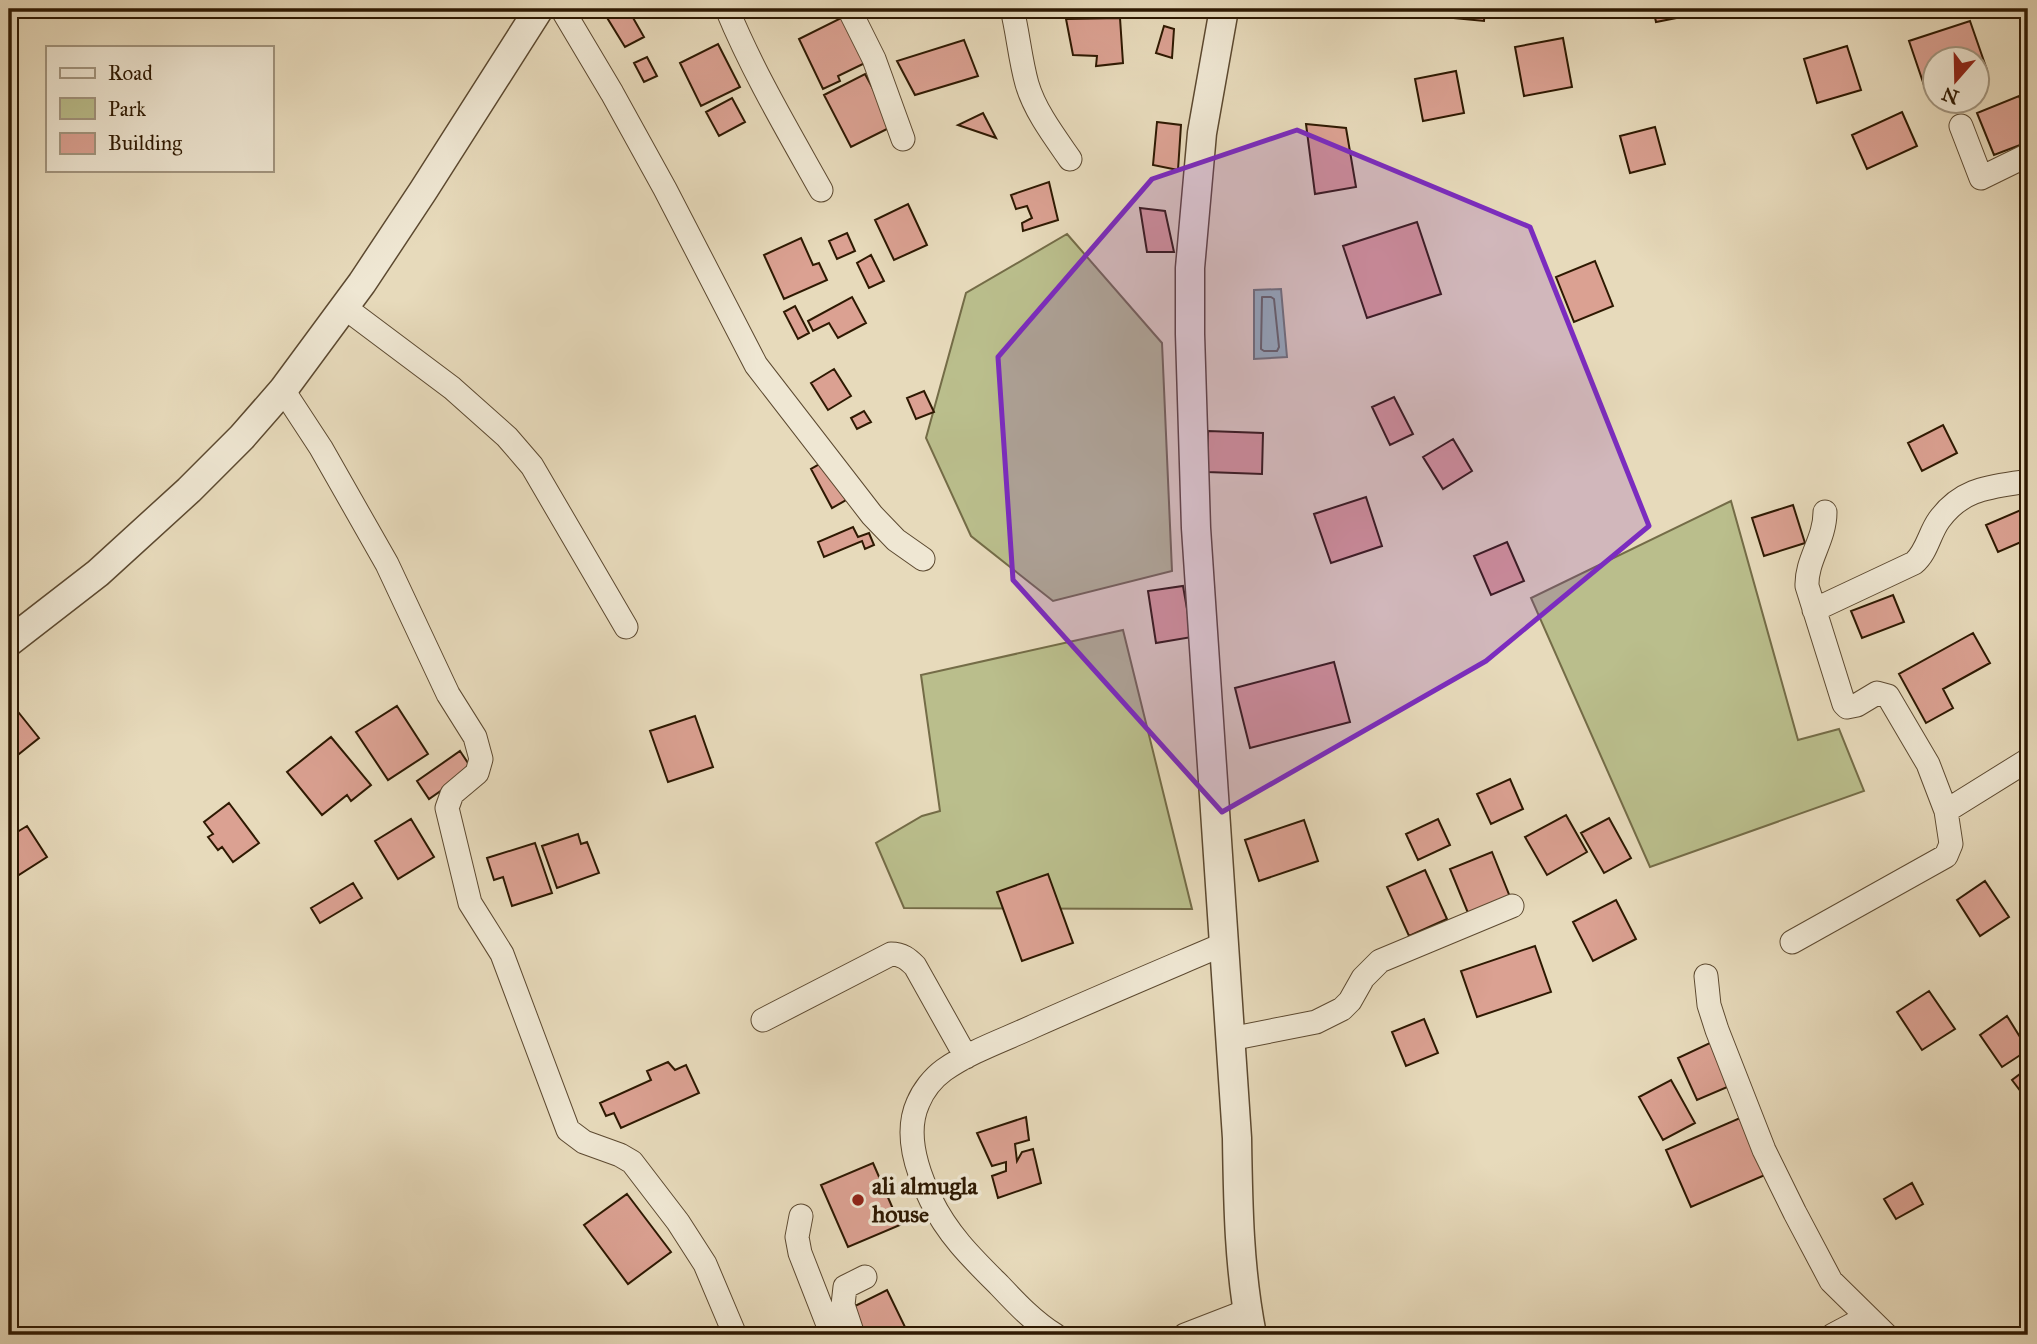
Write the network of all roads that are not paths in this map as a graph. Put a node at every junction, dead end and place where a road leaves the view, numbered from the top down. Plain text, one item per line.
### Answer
1 (539, 9) edge
2 (562, 9) edge
3 (727, 9) edge
4 (849, 9) edge
5 (1012, 9) edge
6 (1224, 9) edge
7 (1961, 125) dead end
8 (903, 139) dead end
9 (2028, 155) edge
10 (1070, 159) dead end
11 (821, 190) dead end
12 (344, 307) junction
13 (283, 390) junction
14 (2028, 481) edge
15 (1825, 512) dead end
16 (923, 559) dead end
17 (1814, 610) junction
18 (626, 627) dead end
19 (9, 642) edge
20 (2028, 760) edge
21 (1946, 811) junction
22 (1512, 906) dead end
23 (1792, 942) dead end
24 (1224, 944) junction
25 (1706, 976) dead end
26 (763, 1020) dead end
27 (1230, 1039) junction
28 (966, 1057) junction
29 (801, 1216) dead end
30 (865, 1277) dead end
31 (1867, 1317) junction
32 (1249, 1323) edge
33 (735, 1335) edge
34 (831, 1335) edge
35 (853, 1335) edge
36 (1055, 1335) edge
37 (1185, 1335) edge
38 (1833, 1335) edge
39 (1886, 1335) edge

1 - 12 street
2 - 16 street
3 - 11 street
4 - 8 street
5 - 10 street
6 - 24 street
7 - 9 street
12 - 13 street
12 - 18 street
13 - 19 street
13 - 33 street
14 - 17 street
15 - 17 street
17 - 21 street
20 - 21 street
21 - 23 street
22 - 27 street
24 - 27 street
24 - 28 street
25 - 31 street
26 - 28 street
27 - 32 street
28 - 36 street
29 - 34 street
30 - 35 street
31 - 38 street
31 - 39 street
32 - 37 street

